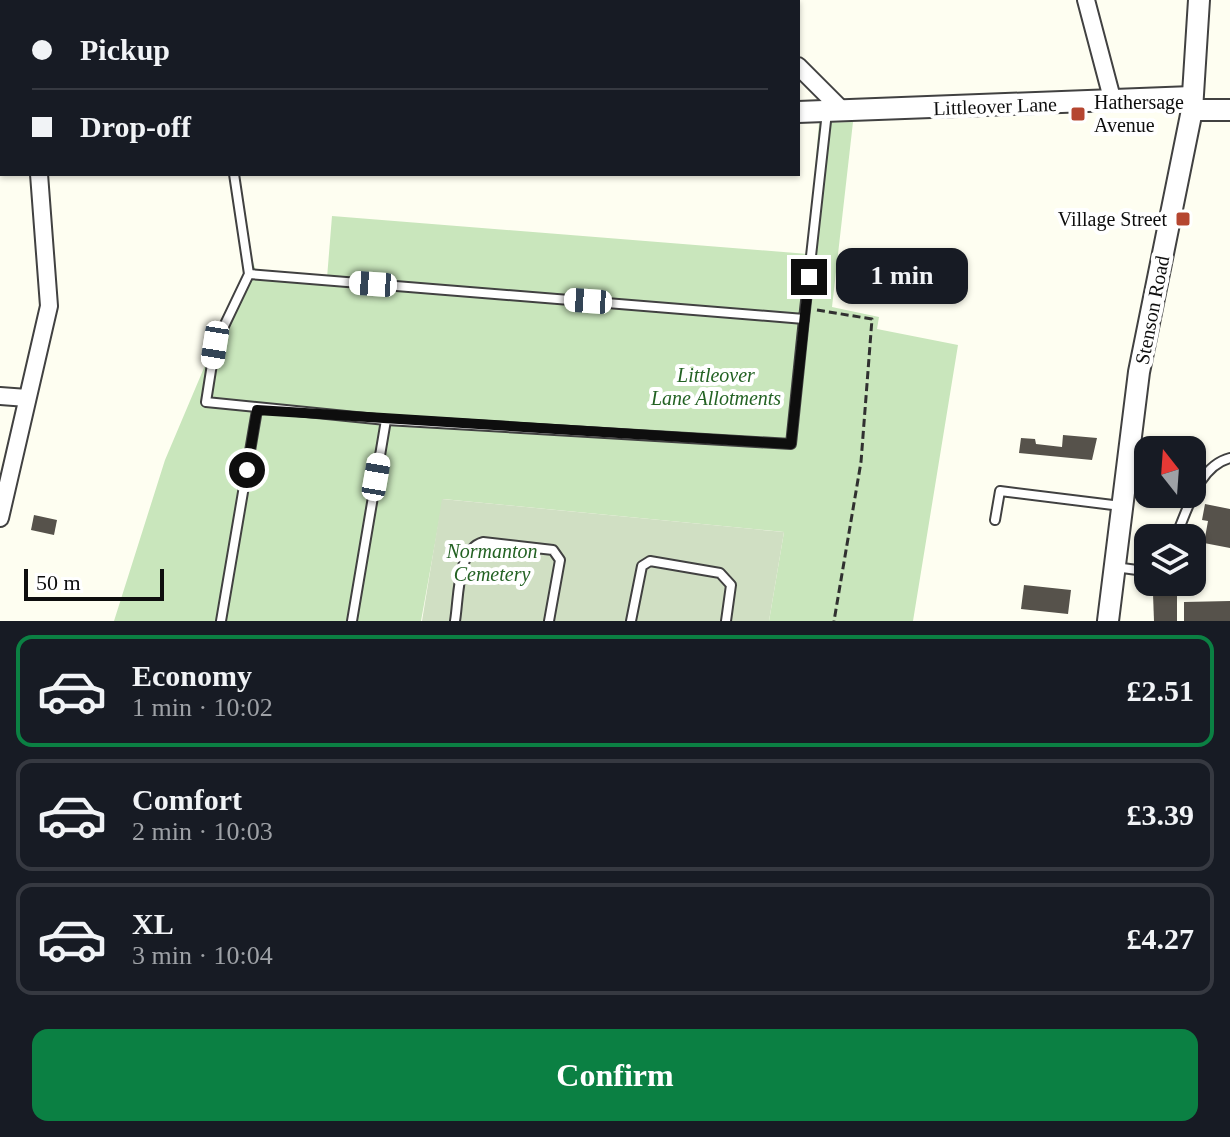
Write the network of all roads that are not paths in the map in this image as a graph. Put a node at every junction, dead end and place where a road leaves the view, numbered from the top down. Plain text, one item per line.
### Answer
1 (1086, 0) edge
2 (1199, 0) edge
3 (800, 68) edge
4 (1113, 102) junction
5 (1192, 104) junction
6 (1230, 110) edge
7 (835, 111) junction
8 (800, 112) edge
9 (39, 176) edge
10 (234, 176) edge
11 (249, 274) junction
12 (804, 319) junction
13 (0, 396) edge
14 (27, 398) junction
15 (257, 410) junction
16 (386, 420) junction
17 (1230, 458) edge
18 (1122, 506) junction
19 (0, 518) edge
20 (995, 520) dead end
21 (1181, 524) edge
22 (1114, 567) junction
23 (1134, 570) edge
24 (221, 621) edge
25 (352, 621) edge
26 (455, 621) edge
27 (549, 621) edge
28 (631, 621) edge
29 (726, 621) edge
30 (1108, 621) edge

1 - 4 street
2 - 5 street, Stenson Road
3 - 7 street
4 - 5 street, Littleover Lane
4 - 7 street, Littleover Lane
5 - 6 street
5 - 18 street, Stenson Road
7 - 8 street, Littleover Lane
7 - 12 lane
9 - 14 street
10 - 11 lane
11 - 12 lane
11 - 15 lane
12 - 16 lane
13 - 14 street
14 - 19 street
15 - 16 lane
15 - 24 lane
16 - 25 lane
17 - 21 lane
18 - 20 lane
18 - 22 street, Stenson Road
22 - 23 lane
22 - 30 street, Stenson Road
26 - 27 lane
28 - 29 lane

